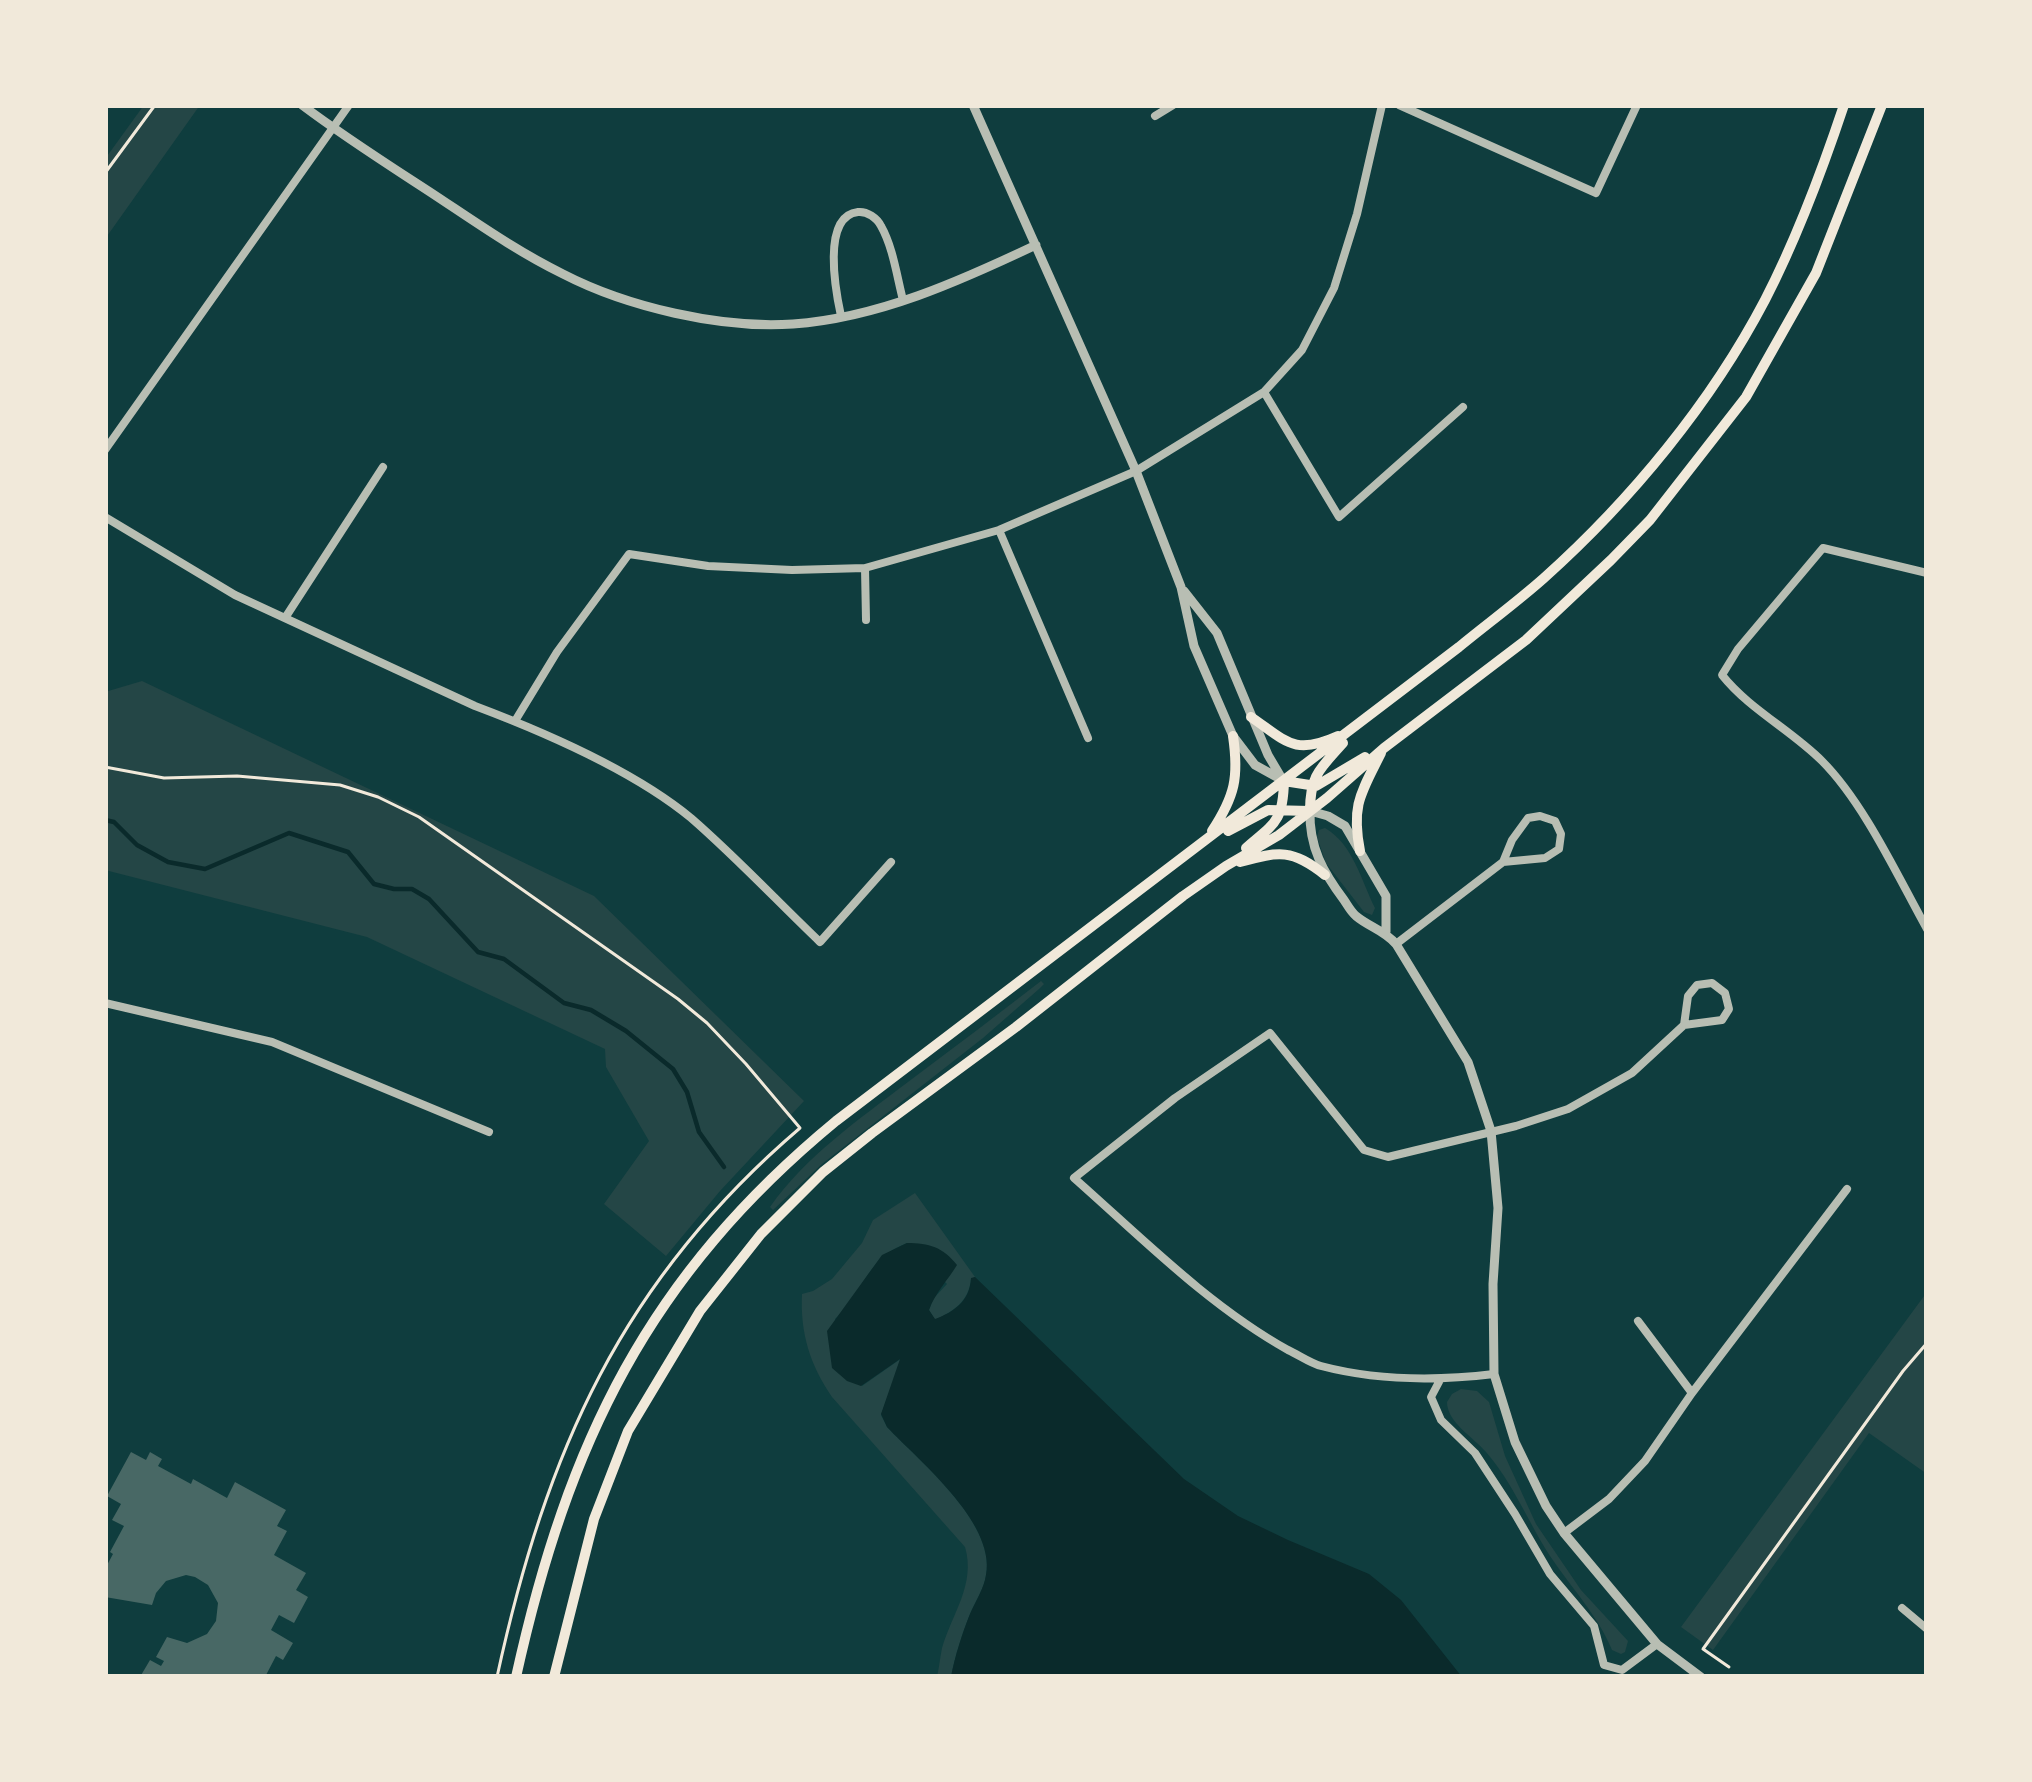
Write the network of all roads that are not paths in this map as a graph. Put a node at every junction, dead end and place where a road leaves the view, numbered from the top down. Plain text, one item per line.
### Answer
1 (302, 105) edge
2 (349, 105) edge
3 (974, 105) edge
4 (1173, 105) edge
5 (1382, 105) edge
6 (1399, 105) edge
7 (1637, 105) edge
8 (1844, 105) edge
9 (1882, 105) edge
10 (1155, 116) dead end
11 (333, 128) junction
12 (1036, 245) junction
13 (903, 300) junction
14 (841, 316) junction
15 (1264, 392) junction
16 (1462, 407) dead end
17 (105, 449) edge
18 (383, 466) dead end
19 (1136, 471) junction
20 (105, 517) edge
21 (999, 530) junction
22 (865, 568) junction
23 (1927, 572) edge
24 (1181, 587) junction
25 (285, 618) junction
26 (866, 620) dead end
27 (1251, 717) junction
28 (515, 721) junction
29 (1357, 727) junction
30 (1233, 736) junction
31 (1088, 738) dead end
32 (1384, 748) junction
33 (1284, 781) junction
34 (1310, 787) junction
35 (1282, 809) junction
36 (1310, 811) junction
37 (1204, 844) junction
38 (1360, 851) junction
39 (891, 862) dead end
40 (1503, 862) junction
41 (1226, 866) junction
42 (1325, 875) junction
43 (1927, 929) edge
44 (1386, 932) junction
45 (1396, 944) junction
46 (105, 1003) edge
47 (1684, 1025) junction
48 (1491, 1131) junction
49 (489, 1132) dead end
50 (1847, 1189) dead end
51 (1637, 1321) dead end
52 (1494, 1374) junction
53 (1440, 1381) junction
54 (1691, 1393) junction
55 (1564, 1533) junction
56 (1902, 1608) dead end
57 (1927, 1629) edge
58 (1657, 1644) junction
59 (516, 1677) edge
60 (554, 1677) edge
61 (1701, 1677) edge

1 - 11 street
2 - 11 street
3 - 12 street
4 - 10 street
5 - 15 street
6 - 7 street
8 - 29 main road
9 - 32 main road
11 - 14 street
11 - 17 street
12 - 13 street
12 - 19 street
13 - 14 street
13 - 14 street
15 - 16 street
15 - 19 street
18 - 25 street
19 - 21 street
19 - 24 street
20 - 25 street
21 - 22 street
21 - 31 street
22 - 26 street
22 - 28 street
23 - 43 street
24 - 27 street
24 - 30 street
25 - 28 street
27 - 29 main road
27 - 33 street
28 - 39 street
29 - 33 main road
29 - 34 main road
30 - 33 street
30 - 37 main road
32 - 34 main road
32 - 36 main road
32 - 38 main road
33 - 34 main road
33 - 35 main road
33 - 37 main road
34 - 36 main road
35 - 36 main road
35 - 37 main road
35 - 41 main road
36 - 38 street
36 - 41 main road
36 - 42 street
37 - 59 main road
38 - 44 street
40 - 40 street
40 - 45 street
41 - 42 main road
41 - 60 main road
42 - 44 street
44 - 45 street
45 - 48 street
46 - 49 street
47 - 47 street
47 - 48 street
48 - 52 street
48 - 53 street
50 - 54 street
51 - 54 street
52 - 53 street
52 - 55 street
53 - 58 street
54 - 55 street
55 - 58 street
56 - 57 street
58 - 61 street

